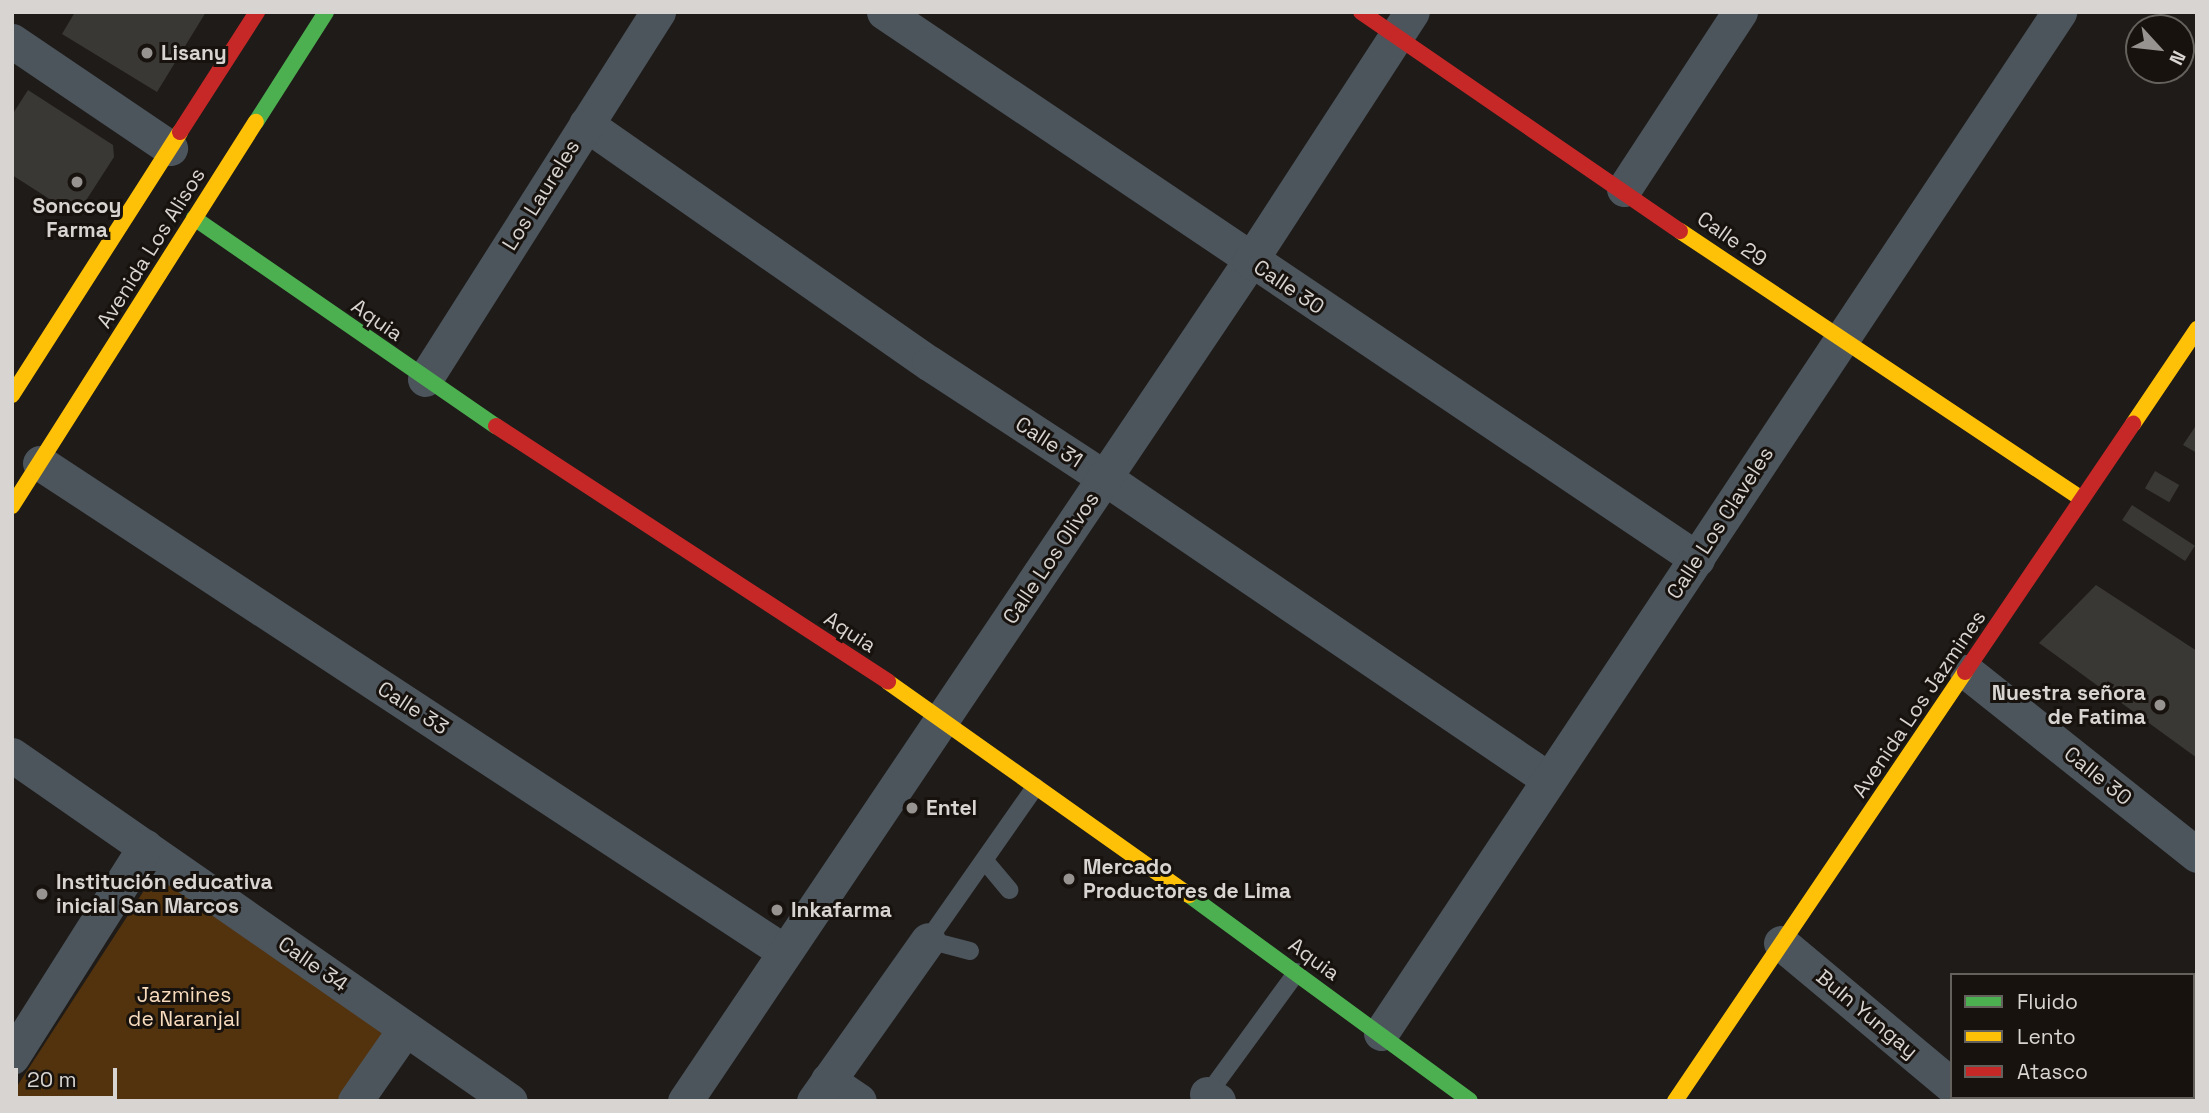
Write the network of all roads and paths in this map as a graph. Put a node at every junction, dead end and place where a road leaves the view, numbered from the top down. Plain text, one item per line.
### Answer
1 (257, 12) edge
2 (326, 12) edge
3 (658, 12) edge
4 (884, 12) edge
5 (1361, 12) edge
6 (1740, 12) edge
7 (2059, 12) edge
8 (1404, 24) edge
9 (12, 41) edge
10 (586, 124) junction
11 (170, 148) junction
12 (1624, 189) junction
13 (194, 218) junction
14 (1250, 261) junction
15 (2197, 329) edge
16 (1840, 340) junction
17 (425, 379) junction
18 (14, 389) edge
19 (40, 463) junction
20 (1105, 478) junction
21 (2081, 498) junction
22 (12, 506) edge
23 (1697, 559) junction
24 (1967, 671) junction
25 (943, 718) junction
26 (12, 755) edge
27 (1548, 779) junction
28 (1035, 787) junction
29 (145, 847) junction
30 (2197, 855) edge
31 (985, 862) junction
32 (1009, 890) dead end
33 (928, 940) junction
34 (1782, 943) junction
35 (970, 951) dead end
36 (785, 952) junction
37 (1297, 972) junction
38 (405, 1029) junction
39 (1381, 1033) junction
40 (12, 1056) edge
41 (1950, 1084) edge
42 (821, 1091) edge
43 (1209, 1098) edge
44 (355, 1101) edge
45 (510, 1101) edge
46 (685, 1101) edge
47 (859, 1101) edge
48 (1470, 1101) edge
49 (1675, 1101) edge

1 - 11 street, Avenida Los Alisos
2 - 13 street, Avenida Los Alisos
3 - 10 street, Los Laureles
4 - 14 street, Calle 30
5 - 8 street, Calle 29
6 - 12 street
7 - 16 street, Calle Los Claveles
8 - 12 street, Calle 29
8 - 14 street, Calle Los Olivos
9 - 11 street
10 - 17 street, Los Laureles
10 - 20 street, Calle 31
11 - 18 street, Avenida Los Alisos
12 - 16 street, Calle 29
13 - 17 street, Aquia
13 - 19 street, Avenida Los Alisos
14 - 20 street, Calle Los Olivos
14 - 23 street, Calle 30
15 - 21 street, Avenida Los Jazmines
16 - 21 street, Calle 29
16 - 23 street, Calle Los Claveles
17 - 25 street, Aquia
19 - 22 street, Avenida Los Alisos
19 - 36 street, Calle 33
20 - 25 street, Calle Los Olivos
20 - 27 street, Calle 31
21 - 24 street, Avenida Los Jazmines
23 - 27 street, Calle Los Claveles
24 - 30 street, Calle 30
24 - 34 street, Avenida Los Jazmines
25 - 28 street, Aquia
25 - 36 street, Calle Los Olivos
26 - 29 street, Calle 34
27 - 39 street, Calle Los Claveles
28 - 31 lane
28 - 37 street, Aquia
29 - 38 street, Calle 34
29 - 40 street
31 - 32 lane
31 - 33 lane
33 - 35 lane
33 - 42 street
34 - 41 street, Buln Yungay
34 - 49 street, Avenida Los Jazmines
36 - 46 street, Calle Los Olivos
37 - 39 street, Aquia
37 - 43 lane
38 - 44 street
38 - 45 street, Calle 34
39 - 48 street, Aquia
42 - 47 street

